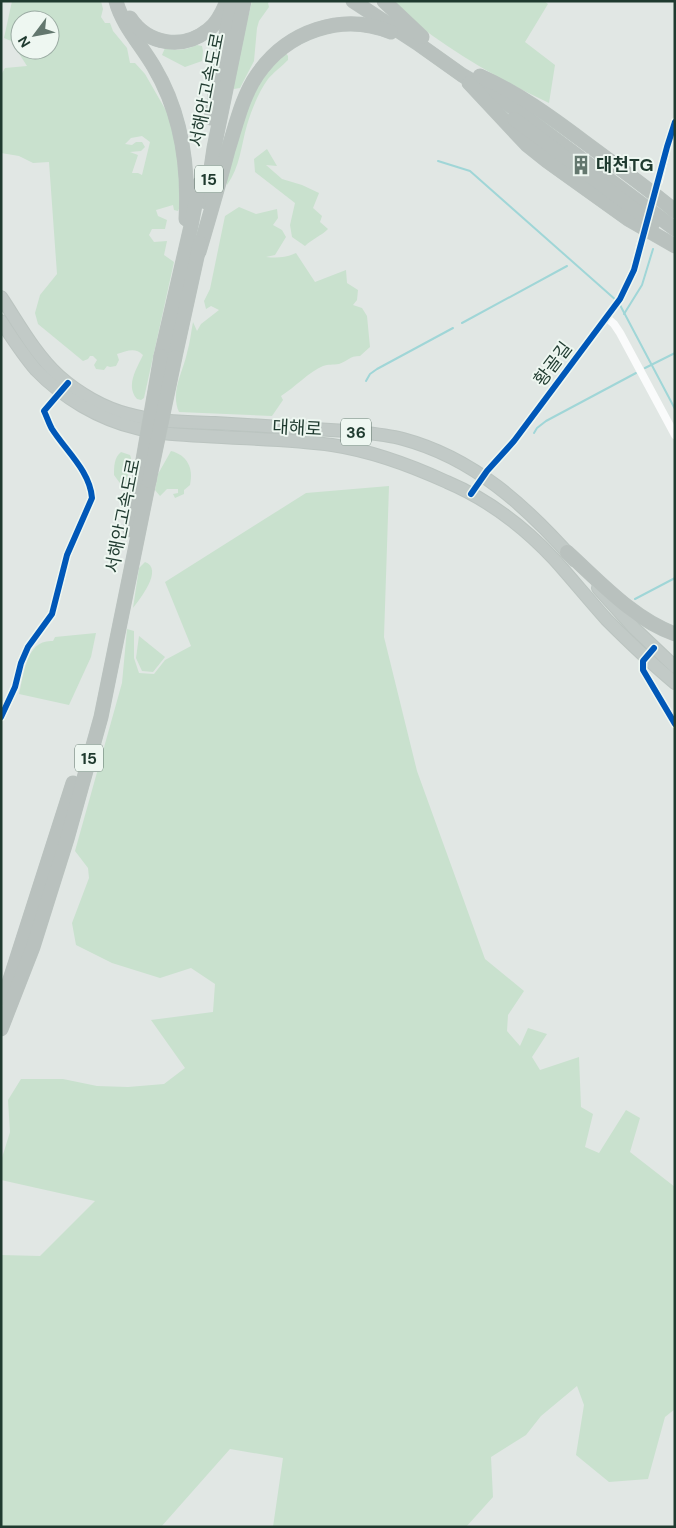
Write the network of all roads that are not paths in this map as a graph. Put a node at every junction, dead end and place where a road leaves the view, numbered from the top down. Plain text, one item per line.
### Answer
1 (116, 1) edge
2 (123, 1) edge
3 (227, 1) edge
4 (232, 1) edge
5 (244, 1) edge
6 (354, 1) edge
7 (366, 1) edge
8 (384, 1) edge
9 (420, 40) junction
10 (462, 75) junction
11 (477, 75) junction
12 (675, 122) edge
13 (658, 181) dead end
14 (675, 211) edge
15 (675, 220) edge
16 (675, 229) edge
17 (675, 239) edge
18 (641, 242) dead end
19 (675, 246) edge
20 (185, 251) junction
21 (199, 252) junction
22 (1, 296) edge
23 (606, 317) junction
24 (1, 321) edge
25 (168, 356) junction
26 (64, 387) junction
27 (675, 435) edge
28 (448, 456) junction
29 (430, 475) junction
30 (484, 476) junction
31 (145, 479) junction
32 (471, 494) junction
33 (521, 505) junction
34 (512, 522) junction
35 (567, 552) junction
36 (675, 634) edge
37 (649, 653) junction
38 (675, 667) edge
39 (675, 683) edge
40 (1, 717) edge
41 (675, 724) edge
42 (1, 1006) edge
43 (1, 1029) edge

1 - 20 highway
2 - 3 highway
4 - 20 highway, 서해안고속도로 / 15
5 - 21 highway, 서해안고속도로 / 15
6 - 9 highway
7 - 9 highway
8 - 9 highway
9 - 10 highway
9 - 11 highway
9 - 21 highway
10 - 16 highway
10 - 17 highway
10 - 19 highway
11 - 14 highway
11 - 15 highway
12 - 13 street
18 - 23 street, 황골길
20 - 25 highway, 서해안고속도로 / 15
21 - 25 highway, 서해안고속도로 / 15
22 - 26 highway, 대해로 / 36
23 - 27 street
23 - 30 street, 황골길
24 - 26 highway, 대해로 / 36
25 - 31 highway, 서해안고속도로 / 15, bridge
26 - 28 highway, 대해로 / 36
26 - 29 highway, 대해로 / 36
26 - 40 street
28 - 29 highway
28 - 30 highway, 대해로 / 36
29 - 32 highway, 대해로 / 36
30 - 32 street, 황골길
30 - 33 highway, 대해로 / 36
31 - 42 highway, 서해안고속도로 / 15
31 - 43 highway, 서해안고속도로 / 15
32 - 34 highway, 대해로 / 36
33 - 34 highway
33 - 35 highway, 대해로 / 36
34 - 37 highway, 대해로 / 36
35 - 36 highway
35 - 37 highway, 대해로 / 36
37 - 38 highway, 대해로 / 36
37 - 39 highway, 대해로 / 36
37 - 41 street

